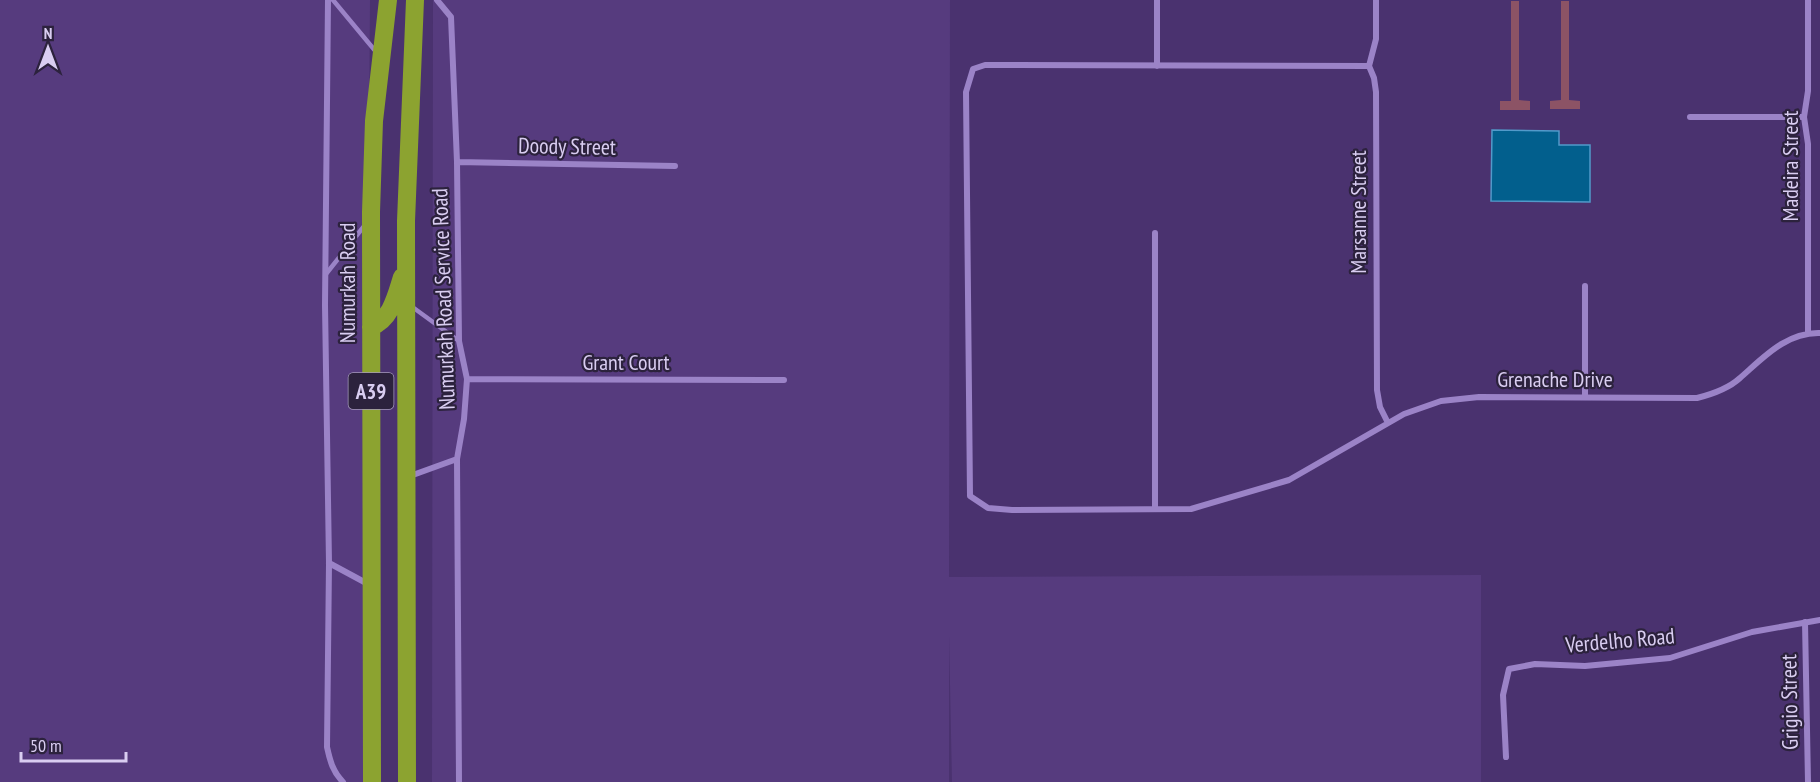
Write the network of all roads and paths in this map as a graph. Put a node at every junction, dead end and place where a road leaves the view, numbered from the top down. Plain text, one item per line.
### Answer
1 (330, 0) edge
2 (388, 0) edge
3 (415, 0) edge
4 (437, 0) edge
5 (1157, 0) edge
6 (1376, 0) edge
7 (1808, 0) edge
8 (381, 57) junction
9 (1157, 66) junction
10 (1369, 66) junction
11 (1690, 117) dead end
12 (1804, 117) junction
13 (457, 162) junction
14 (675, 166) dead end
15 (371, 212) junction
16 (1155, 233) dead end
17 (406, 261) junction
18 (326, 274) junction
19 (1585, 285) dead end
20 (406, 303) junction
21 (371, 327) junction
22 (1808, 333) junction
23 (1820, 333) edge
24 (459, 341) junction
25 (467, 379) junction
26 (784, 380) dead end
27 (1585, 397) junction
28 (1388, 423) junction
29 (457, 459) junction
30 (407, 477) junction
31 (1155, 509) junction
32 (329, 563) junction
33 (371, 585) junction
34 (1820, 620) edge
35 (1805, 622) junction
36 (1506, 757) dead end
37 (407, 759) junction
38 (343, 782) edge
39 (372, 782) edge
40 (393, 782) edge
41 (407, 782) edge
42 (459, 782) edge
43 (1808, 782) edge

1 - 8 lane
1 - 18 street
2 - 8 highway, Numurkah Road / A39
3 - 17 highway, A39
4 - 13 street, Numurkah Road Service Road
5 - 9 street
6 - 10 street, Marsanne Street
7 - 12 street, Madeira Street
8 - 15 highway, Numurkah Road / A39
9 - 10 street
9 - 31 street, Grenache Drive
10 - 28 street, Marsanne Street
11 - 12 street
12 - 22 street, Madeira Street
13 - 14 street, Doody Street
13 - 24 street, Numurkah Road Service Road
15 - 18 lane
15 - 21 highway, Numurkah Road / A39
16 - 31 street
17 - 20 highway, A39
17 - 21 highway
18 - 32 street
19 - 27 street
20 - 24 lane
20 - 30 highway, A39
21 - 33 highway, Numurkah Road / A39
22 - 23 street, Grenache Drive
22 - 27 street, Grenache Drive
24 - 25 street, Numurkah Road Service Road
25 - 26 street, Grant Court
25 - 29 street, Numurkah Road Service Road
27 - 28 street, Grenache Drive
28 - 31 street, Grenache Drive
29 - 30 street
29 - 42 street, Numurkah Road Service Road
30 - 37 highway, A39
32 - 33 street
32 - 38 street
33 - 39 highway, Numurkah Road / A39
34 - 35 street, Verdelho Road
35 - 36 street, Verdelho Road
35 - 43 street, Grigio Street
37 - 40 highway
37 - 41 highway, A39

